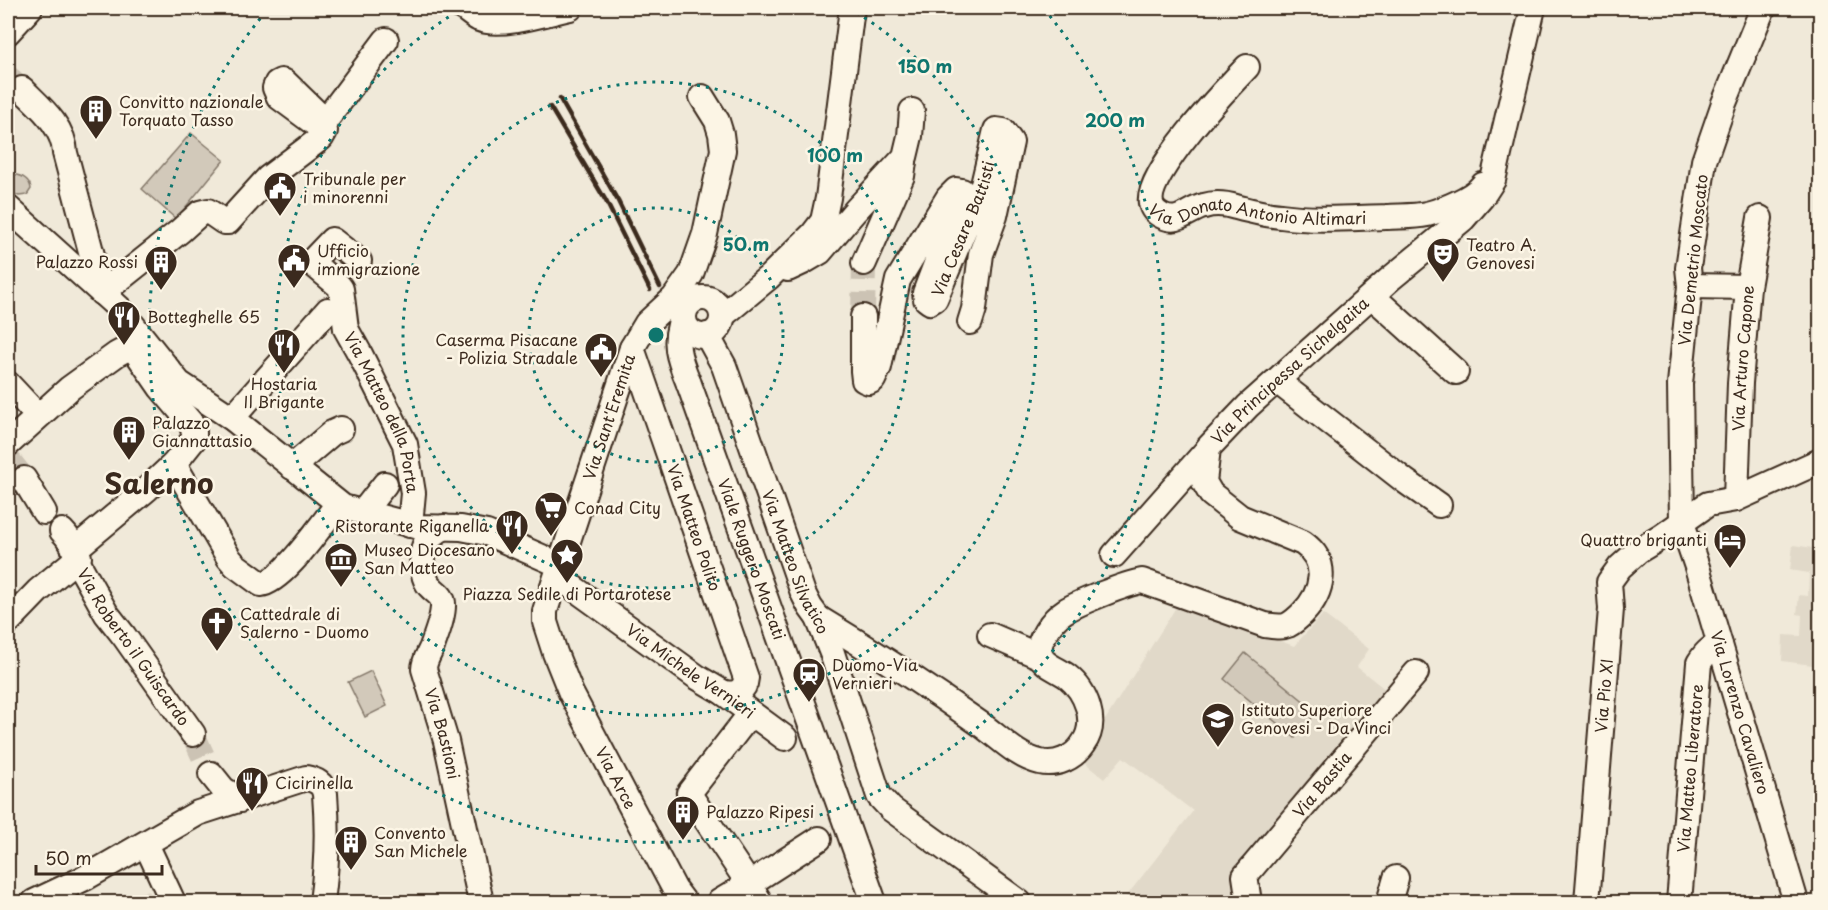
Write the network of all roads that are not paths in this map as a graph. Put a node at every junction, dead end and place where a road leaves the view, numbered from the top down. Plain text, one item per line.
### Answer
1 (30, 8) edge
2 (570, 8) edge
3 (852, 8) edge
4 (1533, 8) edge
5 (1763, 8) edge
6 (475, 12) edge
7 (8, 32) edge
8 (386, 40) dead end
9 (1247, 67) dead end
10 (22, 89) tunnel mouth
11 (702, 97) dead end
12 (912, 111) dead end
13 (905, 157) junction
14 (1493, 180) junction
15 (8, 208) edge
16 (1760, 218) dead end
17 (359, 261) dead end
18 (864, 263) tunnel mouth
19 (769, 277) junction
20 (1690, 286) junction
21 (1748, 286) junction
22 (102, 293) junction
23 (1371, 297) junction
24 (680, 304) junction
25 (335, 305) junction
26 (863, 317) tunnel mouth
27 (718, 319) junction
28 (970, 322) dead end
29 (632, 348) junction
30 (1456, 372) dead end
31 (1277, 381) junction
32 (163, 382) junction
33 (8, 384) edge
34 (689, 384) junction
35 (38, 416) junction
36 (232, 418) junction
37 (340, 429) dead end
38 (8, 444) edge
39 (1208, 448) junction
40 (1821, 461) edge
41 (174, 464) junction
42 (292, 466) junction
43 (24, 479) tunnel mouth
44 (385, 484) dead end
45 (1736, 499) junction
46 (1439, 505) dead end
47 (349, 508) junction
48 (44, 512) dead end
49 (1682, 523) junction
50 (418, 533) junction
51 (72, 549) junction
52 (1114, 555) dead end
53 (561, 563) junction
54 (423, 572) joint
55 (818, 618) junction
56 (8, 622) edge
57 (990, 635) dead end
58 (861, 644) junction
59 (1720, 645) junction
60 (1041, 657) junction
61 (836, 666) junction
62 (1416, 673) dead end
63 (724, 693) junction
64 (751, 713) junction
65 (193, 734) tunnel mouth
66 (785, 738) dead end
67 (211, 774) tunnel mouth
68 (240, 800) junction
69 (819, 839) dead end
70 (146, 844) junction
71 (1396, 878) dead end
72 (755, 893) edge
73 (34, 903) edge
74 (173, 903) edge
75 (322, 903) edge
76 (481, 903) edge
77 (684, 903) edge
78 (719, 903) edge
79 (874, 903) edge
80 (1019, 903) edge
81 (1249, 903) edge
82 (1389, 903) edge
83 (1587, 903) edge
84 (1679, 903) edge
85 (1796, 903) edge

1 - 7 street
2 - 6 street
3 - 19 street
4 - 14 street, Via Principessa Sichelgaita
5 - 20 street, Via Demetrio Moscato
8 - 22 street
9 - 14 street, Via Donato Antonio Altimari
10 - 22 street
11 - 24 street, Via Sant'Eremita
12 - 13 street
13 - 18 street
13 - 19 street
14 - 23 street, Via Principessa Sichelgaita
15 - 22 street
16 - 21 street, Via Arturo Capone
17 - 25 street
19 - 27 street
20 - 21 street
20 - 49 street, Via Demetrio Moscato
21 - 45 street, Via Arturo Capone
22 - 32 street
23 - 30 street
23 - 31 street, Via Principessa Sichelgaita
24 - 27 street
24 - 27 street
24 - 29 street, Via Sant'Eremita
24 - 34 street, Viale Ruggero Moscati
25 - 36 street
25 - 50 street, Via Matteo della Porta
26 - 28 street, Via Cesare Battisti
27 - 34 street
27 - 55 street, Via Matteo Silvatico
29 - 53 street, Via Sant'Eremita
29 - 63 street, Via Matteo Polito
31 - 39 street, Via Principessa Sichelgaita
31 - 46 street
32 - 35 street
32 - 36 street
32 - 41 street
33 - 35 street
34 - 79 street, Viale Ruggero Moscati, bridge
35 - 38 street
36 - 42 street
37 - 42 street
39 - 52 street
39 - 60 street, Via Principessa Sichelgaita
40 - 45 street, Via Pio XI
41 - 47 street
41 - 51 street
42 - 47 street
43 - 48 street
44 - 47 street
45 - 49 street, Via Pio XI
47 - 50 street
49 - 59 street, Via Lorenzo Cavaliero
49 - 83 street, Via Pio XI
50 - 53 street
50 - 54 street, Via Matteo della Porta
51 - 56 street
51 - 65 street, Via Roberto il Guiscardo
53 - 63 street, Via Michele Vernieri
53 - 77 street, Via Arce
54 - 76 street, Via Bastioni
55 - 58 street
55 - 61 street, Via Matteo Silvatico
57 - 60 street
58 - 60 street
58 - 61 street
59 - 84 street, Via Matteo Liberatore
59 - 85 street, Via Lorenzo Cavaliero
61 - 80 street, Via Matteo Silvatico
62 - 81 street, Via Bastia
63 - 64 street, Via Michele Vernieri
64 - 66 street, Via Michele Vernieri
64 - 72 street
67 - 68 street
68 - 70 street
68 - 75 street
69 - 72 street
70 - 73 street
70 - 74 street
71 - 82 street
72 - 78 street

